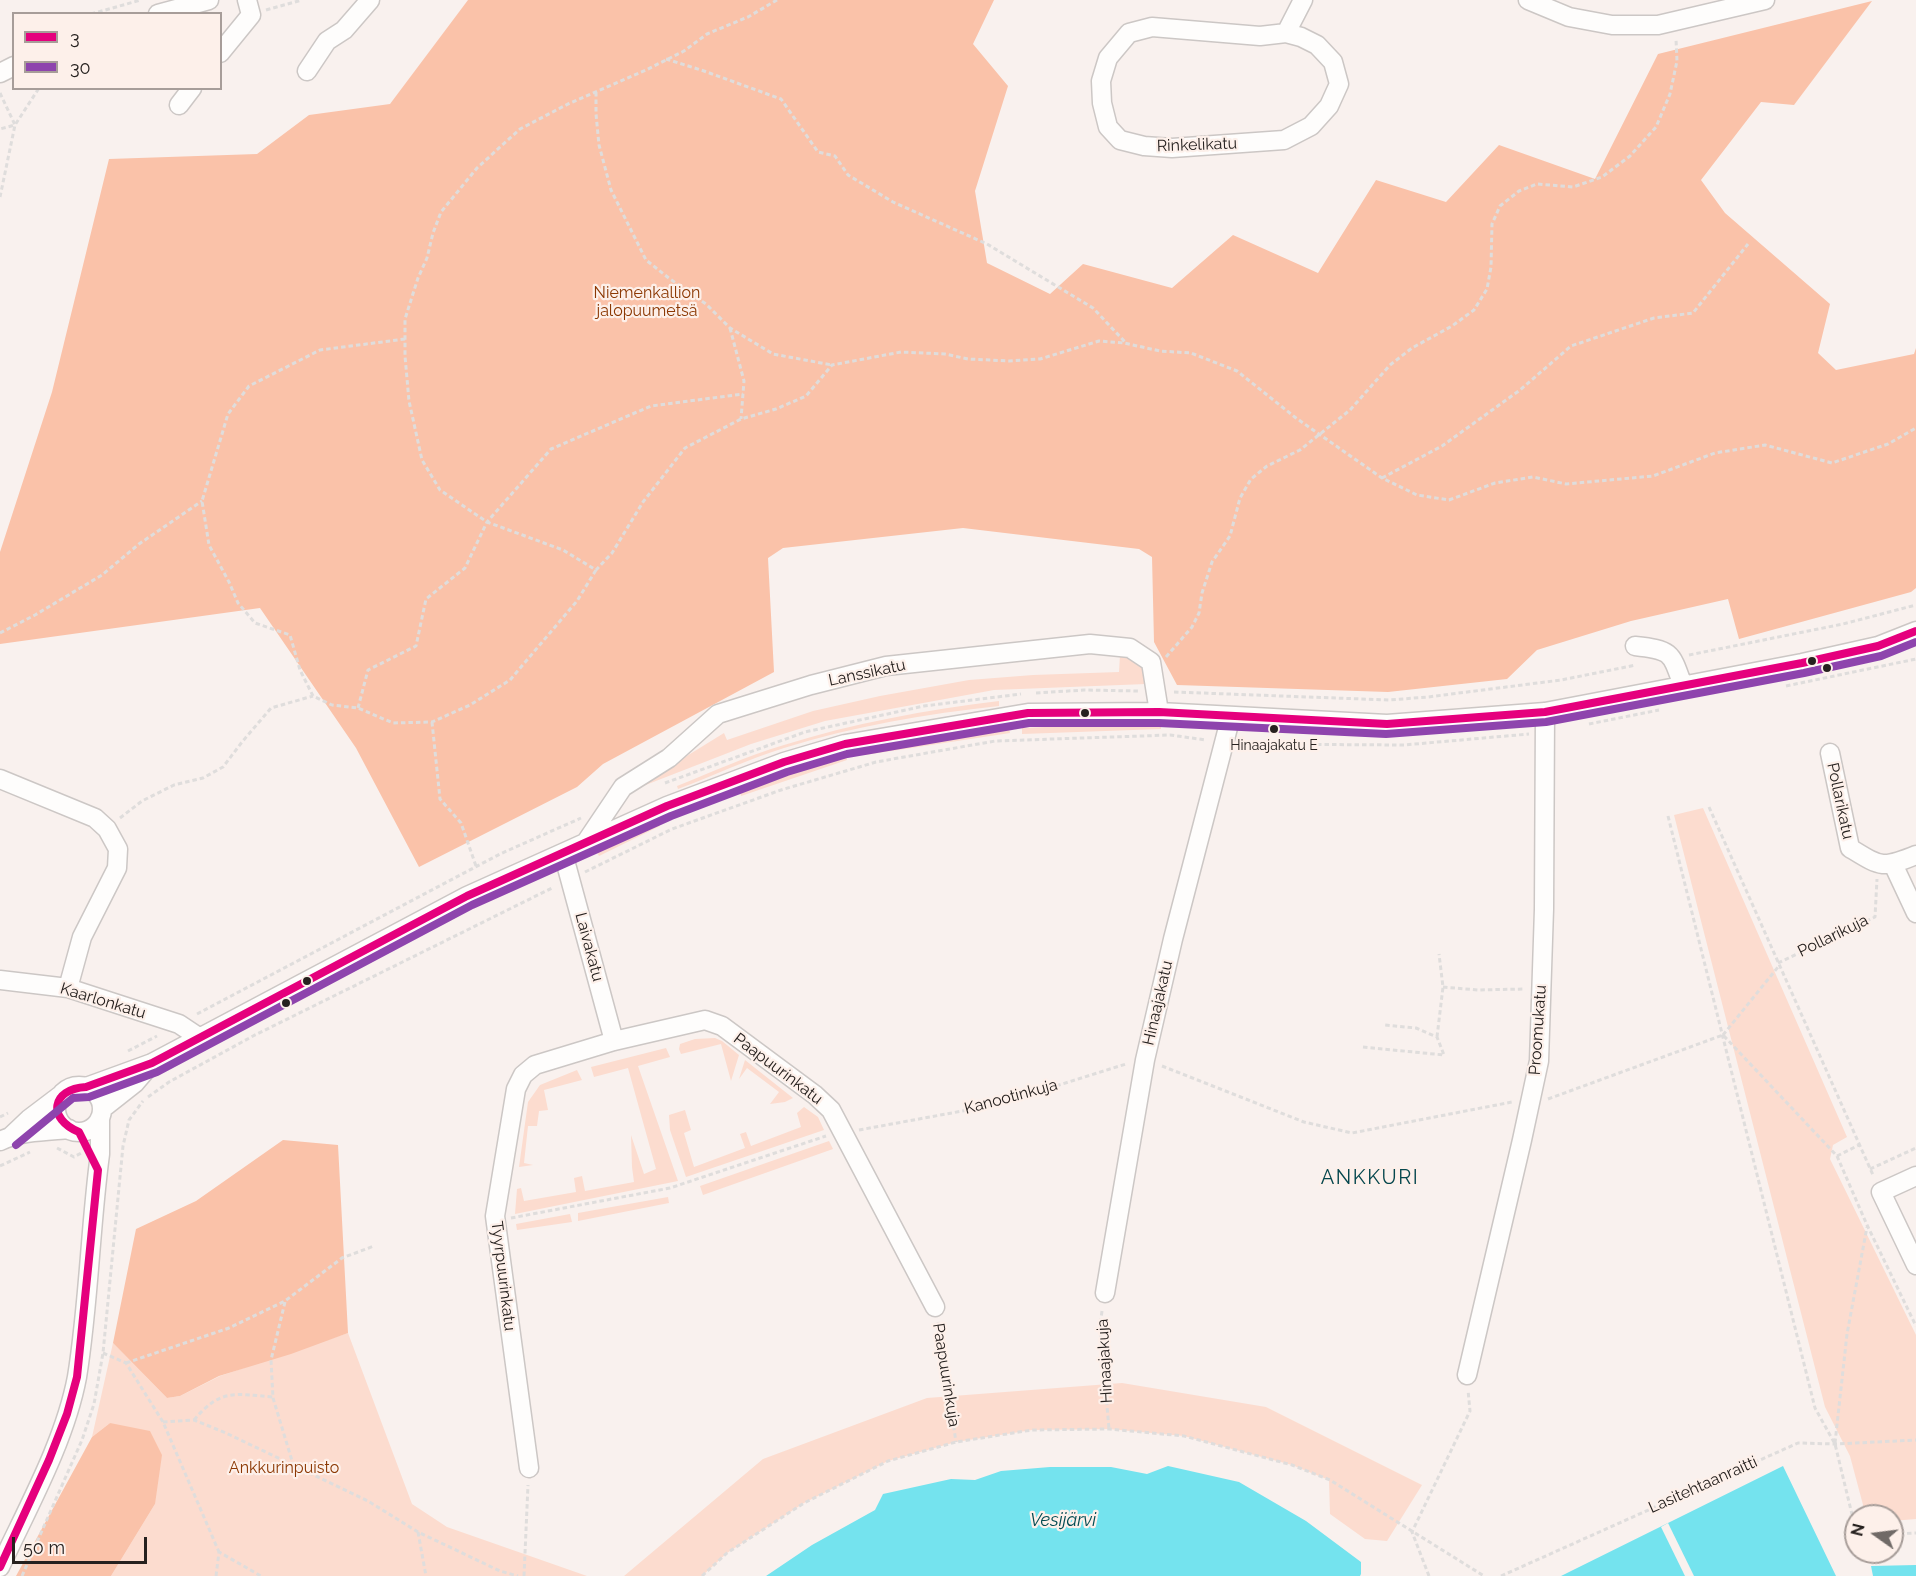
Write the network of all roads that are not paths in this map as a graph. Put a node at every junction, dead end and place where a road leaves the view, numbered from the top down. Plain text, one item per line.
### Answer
1 (209, 0) edge
2 (247, 0) edge
3 (370, 0) edge
4 (1303, 0) edge
5 (1528, 0) edge
6 (1765, 0) edge
7 (165, 12) edge
8 (1286, 33) junction
9 (222, 51) edge
10 (307, 71) dead end
11 (190, 90) edge
12 (178, 105) dead end
13 (1916, 631) edge
14 (1916, 643) edge
15 (1635, 646) dead end
16 (1878, 646) junction
17 (1683, 686) junction
18 (1159, 712) junction
19 (1545, 712) junction
20 (1231, 716) junction
21 (1830, 753) dead end
22 (0, 779) edge
23 (586, 843) junction
24 (563, 853) junction
25 (1916, 855) edge
26 (1885, 865) junction
27 (1916, 913) edge
28 (0, 980) edge
29 (68, 988) junction
30 (200, 1038) junction
31 (614, 1041) junction
32 (152, 1063) junction
33 (86, 1087) junction
34 (62, 1094) junction
35 (101, 1113) junction
36 (74, 1130) junction
37 (5, 1139) edge
38 (95, 1148) junction
39 (1916, 1176) edge
40 (1916, 1264) edge
41 (1105, 1293) road end
42 (935, 1307) road end
43 (1467, 1376) road end
44 (529, 1468) road end
45 (0, 1567) edge

1 - 7 street
2 - 9 street
3 - 10 street
4 - 8 street
5 - 6 street
8 - 8 street, Rinkelikatu
11 - 12 street
13 - 16 street
14 - 16 street
15 - 17 street
16 - 17 street
17 - 19 street
18 - 20 street
18 - 23 street
18 - 23 street, Lanssikatu
19 - 20 street
19 - 43 street, Proomukatu
20 - 41 street, Hinaajakatu
21 - 26 street, Pollarikatu
22 - 29 street
23 - 24 street
24 - 30 street
24 - 31 street, Laivakatu
25 - 26 street
26 - 27 street
28 - 29 street, Kaarlonkatu
29 - 30 street, Kaarlonkatu
30 - 32 street
31 - 42 street, Paapuurinkatu
31 - 44 street, Tyyrpuurinkatu
32 - 33 street
32 - 35 street
33 - 34 street
33 - 35 street
34 - 36 street
34 - 37 street
35 - 36 street
35 - 38 street
36 - 37 street
36 - 38 street
38 - 45 street
39 - 40 street

